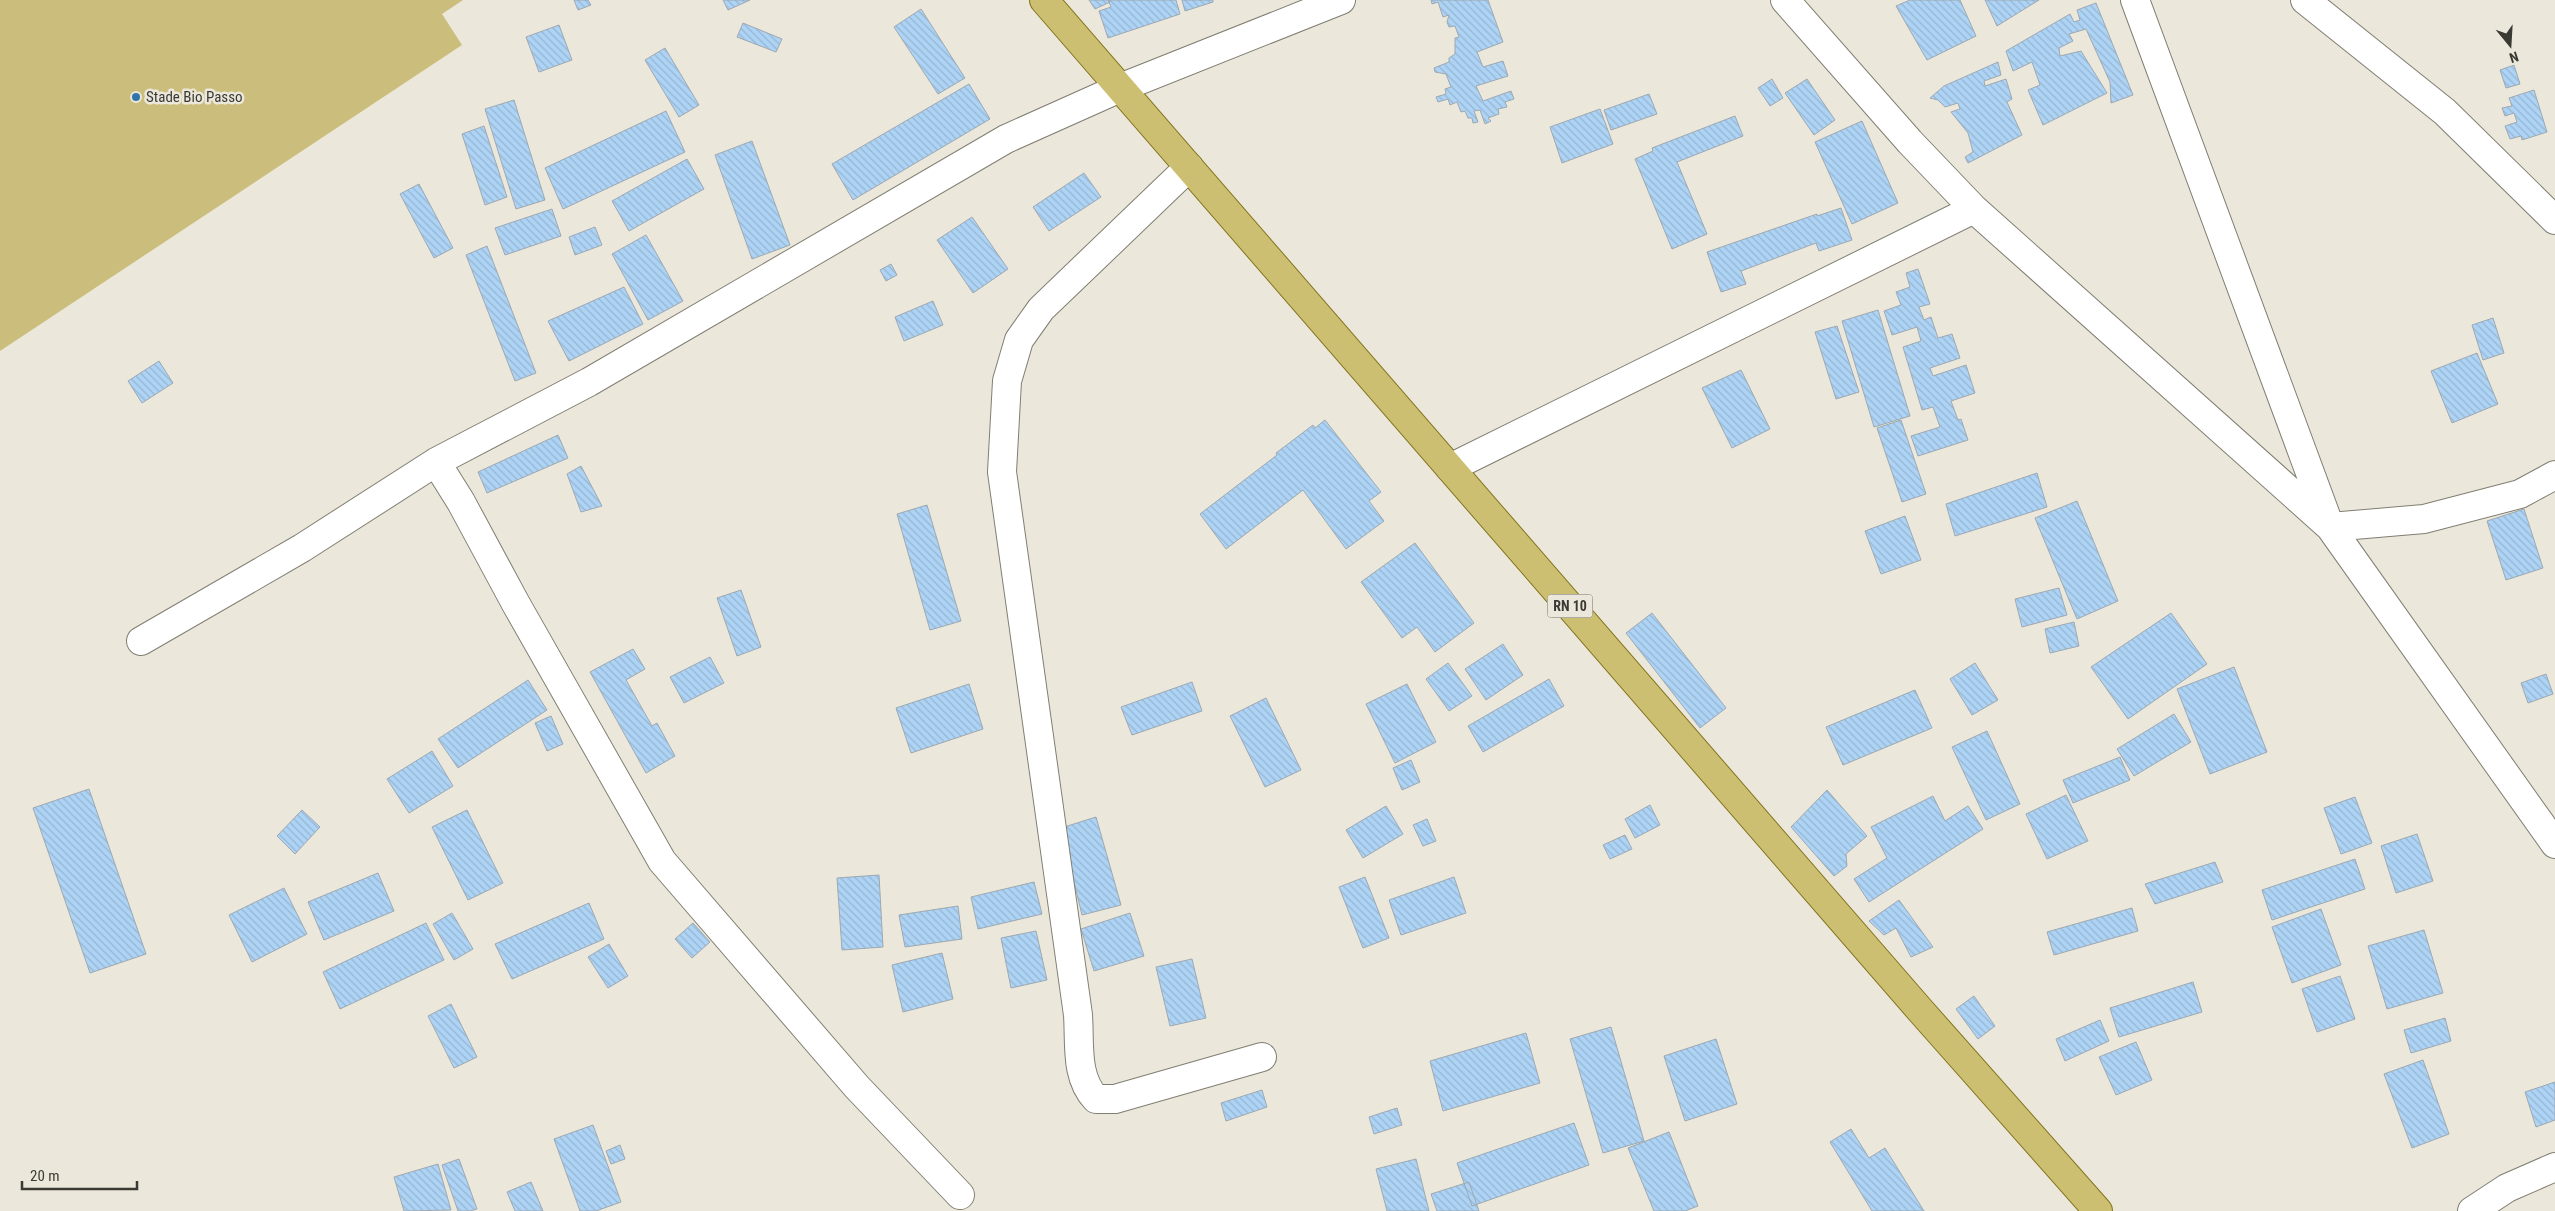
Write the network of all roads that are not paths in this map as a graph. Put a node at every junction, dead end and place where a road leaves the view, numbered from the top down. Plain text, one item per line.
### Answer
1 (1044, 0) edge
2 (1341, 0) edge
3 (1785, 0) edge
4 (2135, 0) edge
5 (2305, 0) edge
6 (1120, 88) junction
7 (1189, 166) junction
8 (1974, 209) junction
9 (2555, 220) edge
10 (436, 462) junction
11 (1450, 468) junction
12 (2555, 475) edge
13 (2330, 527) junction
14 (141, 641) dead end
15 (2555, 844) edge
16 (1262, 1057) dead end
17 (2555, 1167) edge
18 (960, 1195) dead end
19 (2098, 1211) edge
20 (2472, 1211) edge

1 - 6 main road, RN 10
2 - 6 street
3 - 8 street
4 - 13 street
5 - 9 street
6 - 7 main road, RN 10
6 - 10 street
7 - 11 main road, RN 10
7 - 16 street
8 - 11 street
8 - 13 street
10 - 14 street
10 - 18 street
11 - 19 main road, RN 10
12 - 13 street
13 - 15 street
17 - 20 street

